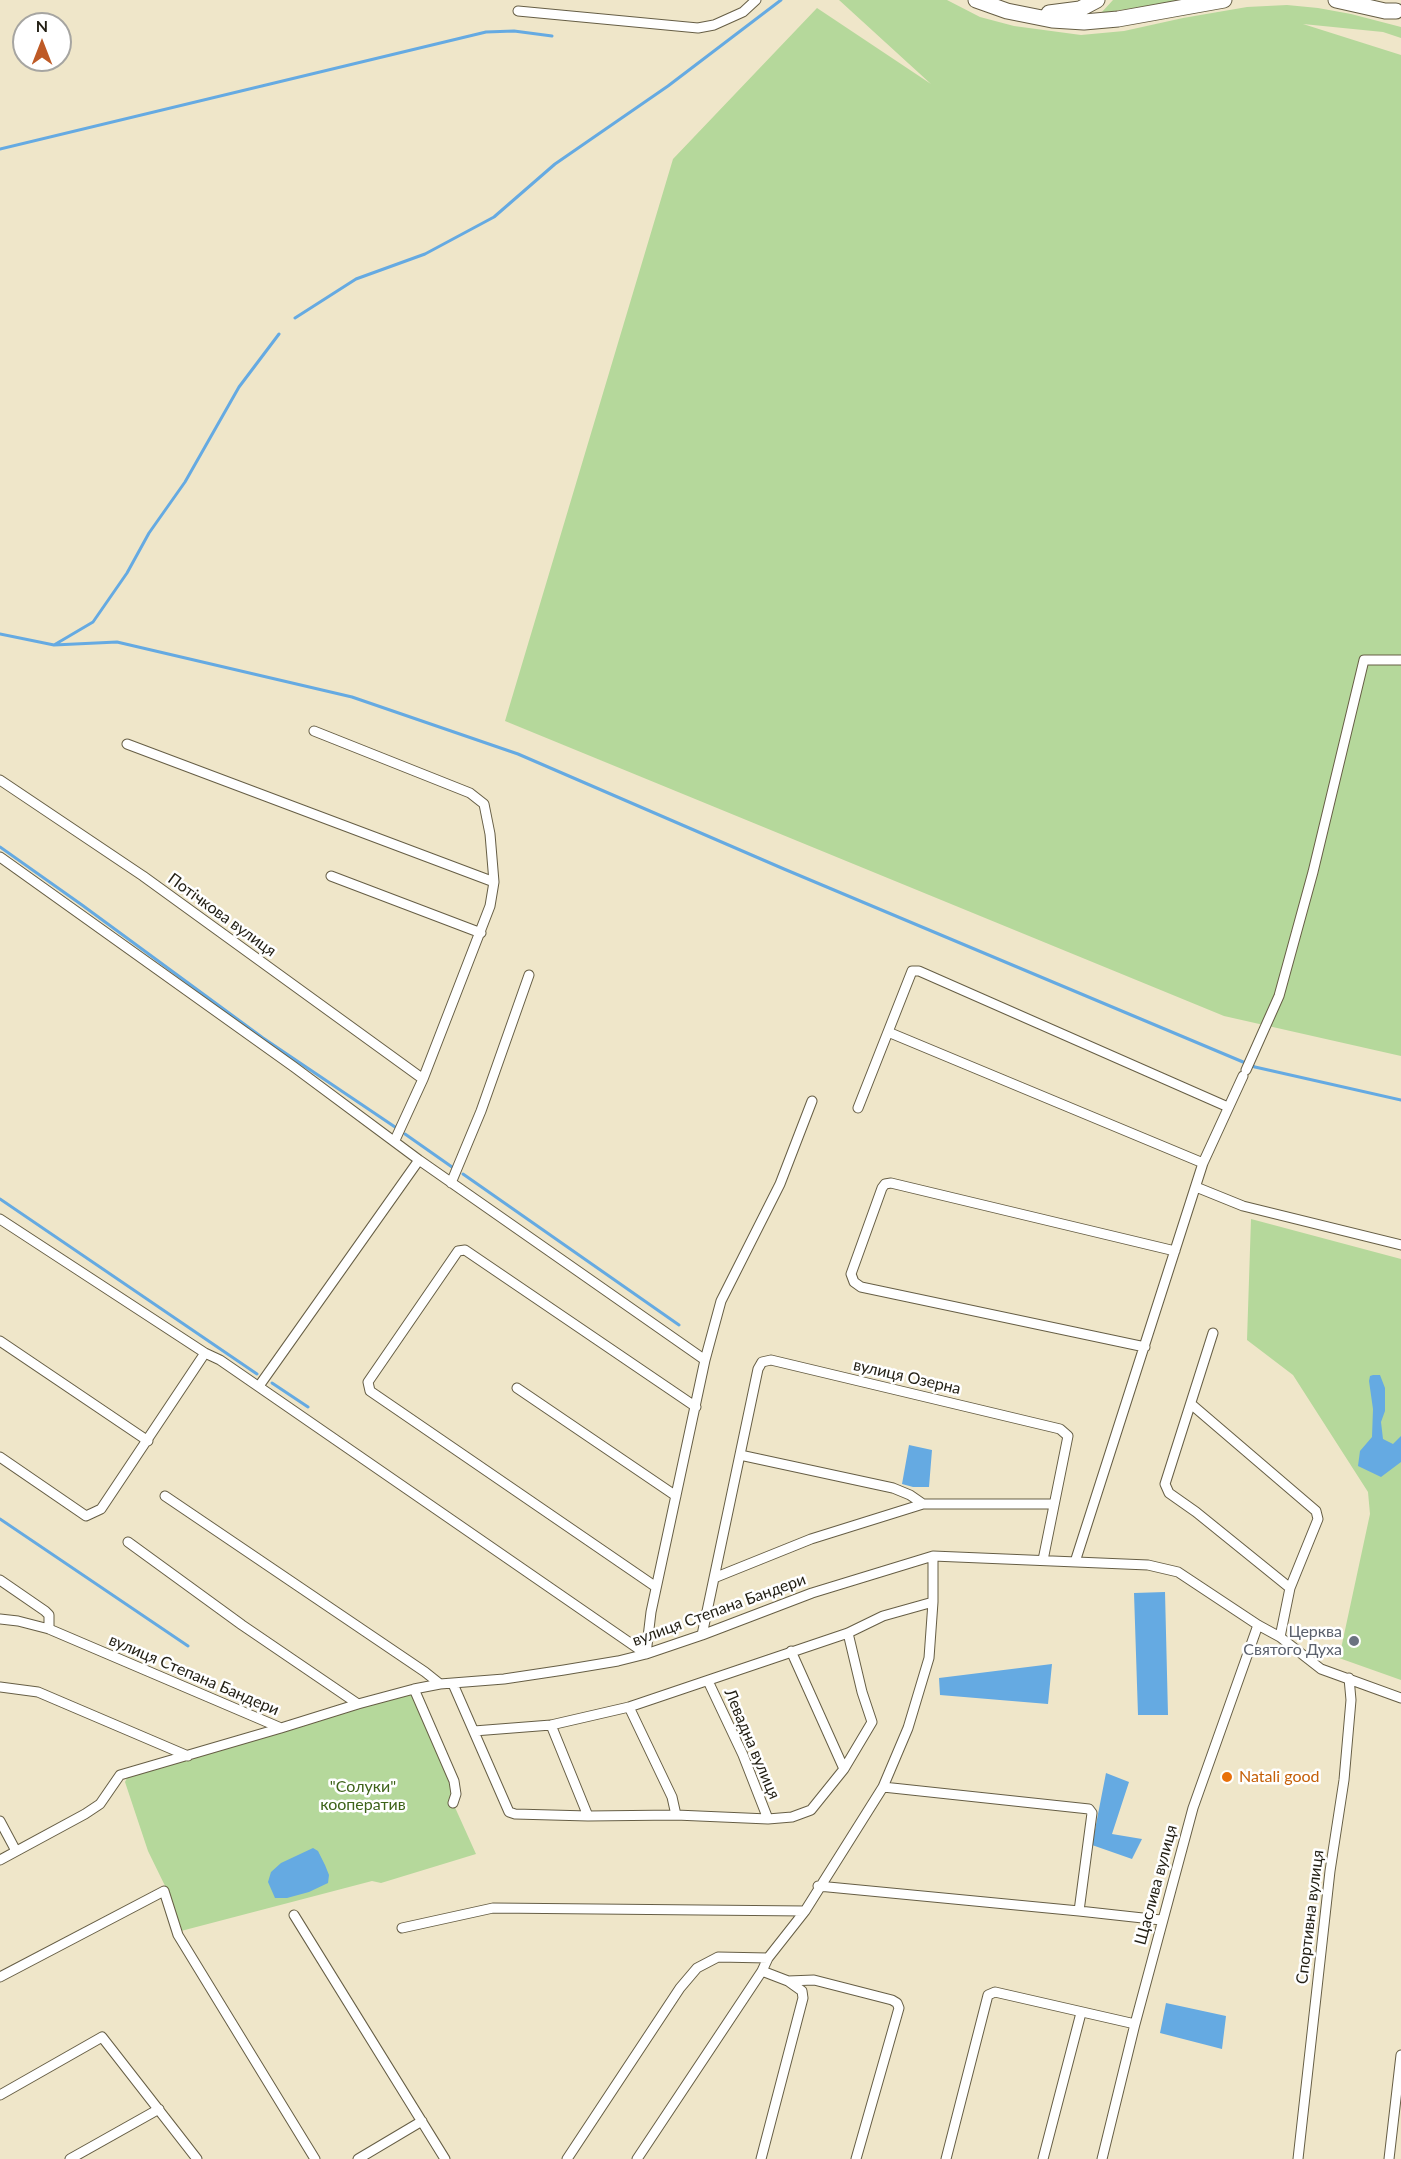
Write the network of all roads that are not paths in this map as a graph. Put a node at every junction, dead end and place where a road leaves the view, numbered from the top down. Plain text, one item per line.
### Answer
1 (756, 0) edge
2 (976, 0) edge
3 (1097, 0) edge
4 (1224, 0) edge
5 (1336, 0) edge
6 (1364, 0) edge
7 (518, 11) dead end
8 (1399, 12) edge
9 (1027, 15) junction
10 (1401, 660) edge
11 (314, 731) dead end
12 (127, 744) dead end
13 (0, 780) edge
14 (0, 857) edge
15 (331, 876) dead end
16 (494, 882) junction
17 (481, 933) junction
18 (529, 975) dead end
19 (888, 1032) junction
20 (423, 1079) junction
21 (812, 1101) dead end
22 (1228, 1107) junction
23 (858, 1108) dead end
24 (395, 1140) junction
25 (419, 1160) junction
26 (1203, 1163) junction
27 (451, 1183) junction
28 (1196, 1187) junction
29 (0, 1219) edge
30 (1401, 1245) edge
31 (1175, 1251) junction
32 (1213, 1333) dead end
33 (0, 1341) edge
34 (1145, 1347) junction
35 (205, 1353) junction
36 (705, 1360) junction
37 (259, 1386) junction
38 (517, 1388) dead end
39 (1191, 1404) junction
40 (696, 1407) junction
41 (148, 1441) junction
42 (740, 1455) junction
43 (0, 1457) edge
44 (165, 1496) dead end
45 (676, 1496) junction
46 (923, 1504) junction
47 (1053, 1504) junction
48 (128, 1542) dead end
49 (933, 1556) junction
50 (1043, 1560) junction
51 (1075, 1562) junction
52 (714, 1578) junction
53 (0, 1580) edge
54 (656, 1587) junction
55 (1290, 1588) junction
56 (933, 1602) junction
57 (0, 1619) edge
58 (1258, 1625) junction
59 (49, 1629) junction
60 (848, 1633) junction
61 (702, 1635) junction
62 (1280, 1637) junction
63 (791, 1651) junction
64 (646, 1654) junction
65 (1349, 1678) junction
66 (708, 1681) junction
67 (440, 1684) junction
68 (453, 1684) junction
69 (0, 1687) edge
70 (414, 1689) junction
71 (1401, 1698) edge
72 (358, 1704) junction
73 (629, 1707) junction
74 (551, 1725) junction
75 (281, 1728) junction
76 (474, 1731) junction
77 (188, 1756) junction
78 (844, 1769) junction
79 (883, 1787) junction
80 (453, 1803) dead end
81 (676, 1815) junction
82 (588, 1816) junction
83 (768, 1819) junction
84 (0, 1821) edge
85 (16, 1851) junction
86 (0, 1860) edge
87 (818, 1886) junction
88 (805, 1911) junction
89 (1079, 1911) junction
90 (294, 1915) dead end
91 (1161, 1920) junction
92 (402, 1928) dead end
93 (768, 1958) junction
94 (762, 1971) junction
95 (0, 1977) edge
96 (788, 1982) junction
97 (1080, 2013) junction
98 (1134, 2024) junction
99 (1401, 2055) edge
100 (0, 2095) edge
101 (159, 2109) junction
102 (422, 2121) junction
103 (70, 2159) edge
104 (197, 2159) edge
105 (315, 2159) edge
106 (358, 2159) edge
107 (445, 2159) edge
108 (567, 2159) edge
109 (637, 2159) edge
110 (761, 2159) edge
111 (856, 2159) edge
112 (946, 2159) edge
113 (1043, 2159) edge
114 (1102, 2159) edge
115 (1298, 2159) edge
116 (1389, 2159) edge

1 - 7 street
2 - 9 highway
3 - 9 highway
4 - 9 highway
5 - 8 highway
6 - 8 highway
10 - 22 street
11 - 16 street
12 - 16 street
13 - 20 street, Потічкова вулиця
14 - 24 street
15 - 17 street
16 - 17 street
17 - 20 street
18 - 27 street
19 - 22 street
19 - 23 street
19 - 26 street
20 - 24 street
21 - 36 street
22 - 26 street
24 - 25 street
25 - 27 street
25 - 37 street
26 - 28 street
27 - 36 street
28 - 30 street
28 - 31 street
29 - 35 street
31 - 34 street
31 - 34 street
32 - 39 street
33 - 41 street
34 - 51 street
35 - 37 street
35 - 41 street
36 - 40 street
37 - 64 street
38 - 45 street
39 - 55 street
39 - 55 street
40 - 45 street
40 - 54 street
41 - 43 street
42 - 46 street
42 - 47 street, вулиця Озерна
42 - 52 street, вулиця Озерна
44 - 67 street
45 - 54 street
46 - 47 street
46 - 52 street
47 - 50 street, вулиця Озерна
48 - 72 street
49 - 50 street, вулиця Степана Бандери
49 - 56 street
49 - 61 street, вулиця Степана Бандери
50 - 51 street, вулиця Степана Бандери
51 - 58 street, вулиця Степана Бандери
52 - 61 street, вулиця Озерна
53 - 59 street
54 - 64 street
55 - 62 street
56 - 60 street, Левадна вулиця
56 - 79 street
57 - 59 street, вулиця Степана Бандери
58 - 62 street, вулиця Степана Бандери
58 - 91 street, Щаслива вулиця
59 - 75 street, вулиця Степана Бандери
60 - 63 street, Левадна вулиця
60 - 78 street, Левадна вулиця
61 - 64 street, вулиця Степана Бандери
62 - 65 street, вулиця Степана Бандери
63 - 66 street, Левадна вулиця
63 - 78 street
64 - 68 street, вулиця Степана Бандери
65 - 71 street, вулиця Степана Бандери
65 - 115 street, Спортивна вулиця
66 - 73 street, Левадна вулиця
66 - 83 street, Левадна вулиця
67 - 68 street, вулиця Степана Бандери
67 - 70 street, вулиця Степана Бандери
68 - 76 street, Левадна вулиця
69 - 77 street
70 - 72 street, вулиця Степана Бандери
70 - 80 street
72 - 75 street, вулиця Степана Бандери
73 - 74 street, Левадна вулиця
73 - 81 street
74 - 76 street, Левадна вулиця
74 - 82 street
75 - 77 street
76 - 82 street, Левадна вулиця
77 - 85 street
78 - 83 street, Левадна вулиця
79 - 87 street
79 - 89 street
81 - 82 street, Левадна вулиця
81 - 83 street, Левадна вулиця
84 - 85 street
85 - 86 street
87 - 88 street
87 - 89 street
88 - 92 street
88 - 93 street
89 - 91 street
90 - 102 street
91 - 98 street, Щаслива вулиця
93 - 94 street
93 - 108 street
94 - 96 street
94 - 109 street
95 - 105 street
96 - 110 street
96 - 111 street
97 - 98 street
97 - 112 street
97 - 113 street
98 - 114 street, Щаслива вулиця
99 - 116 street
100 - 101 street
101 - 103 street
101 - 104 street
102 - 106 street
102 - 107 street

